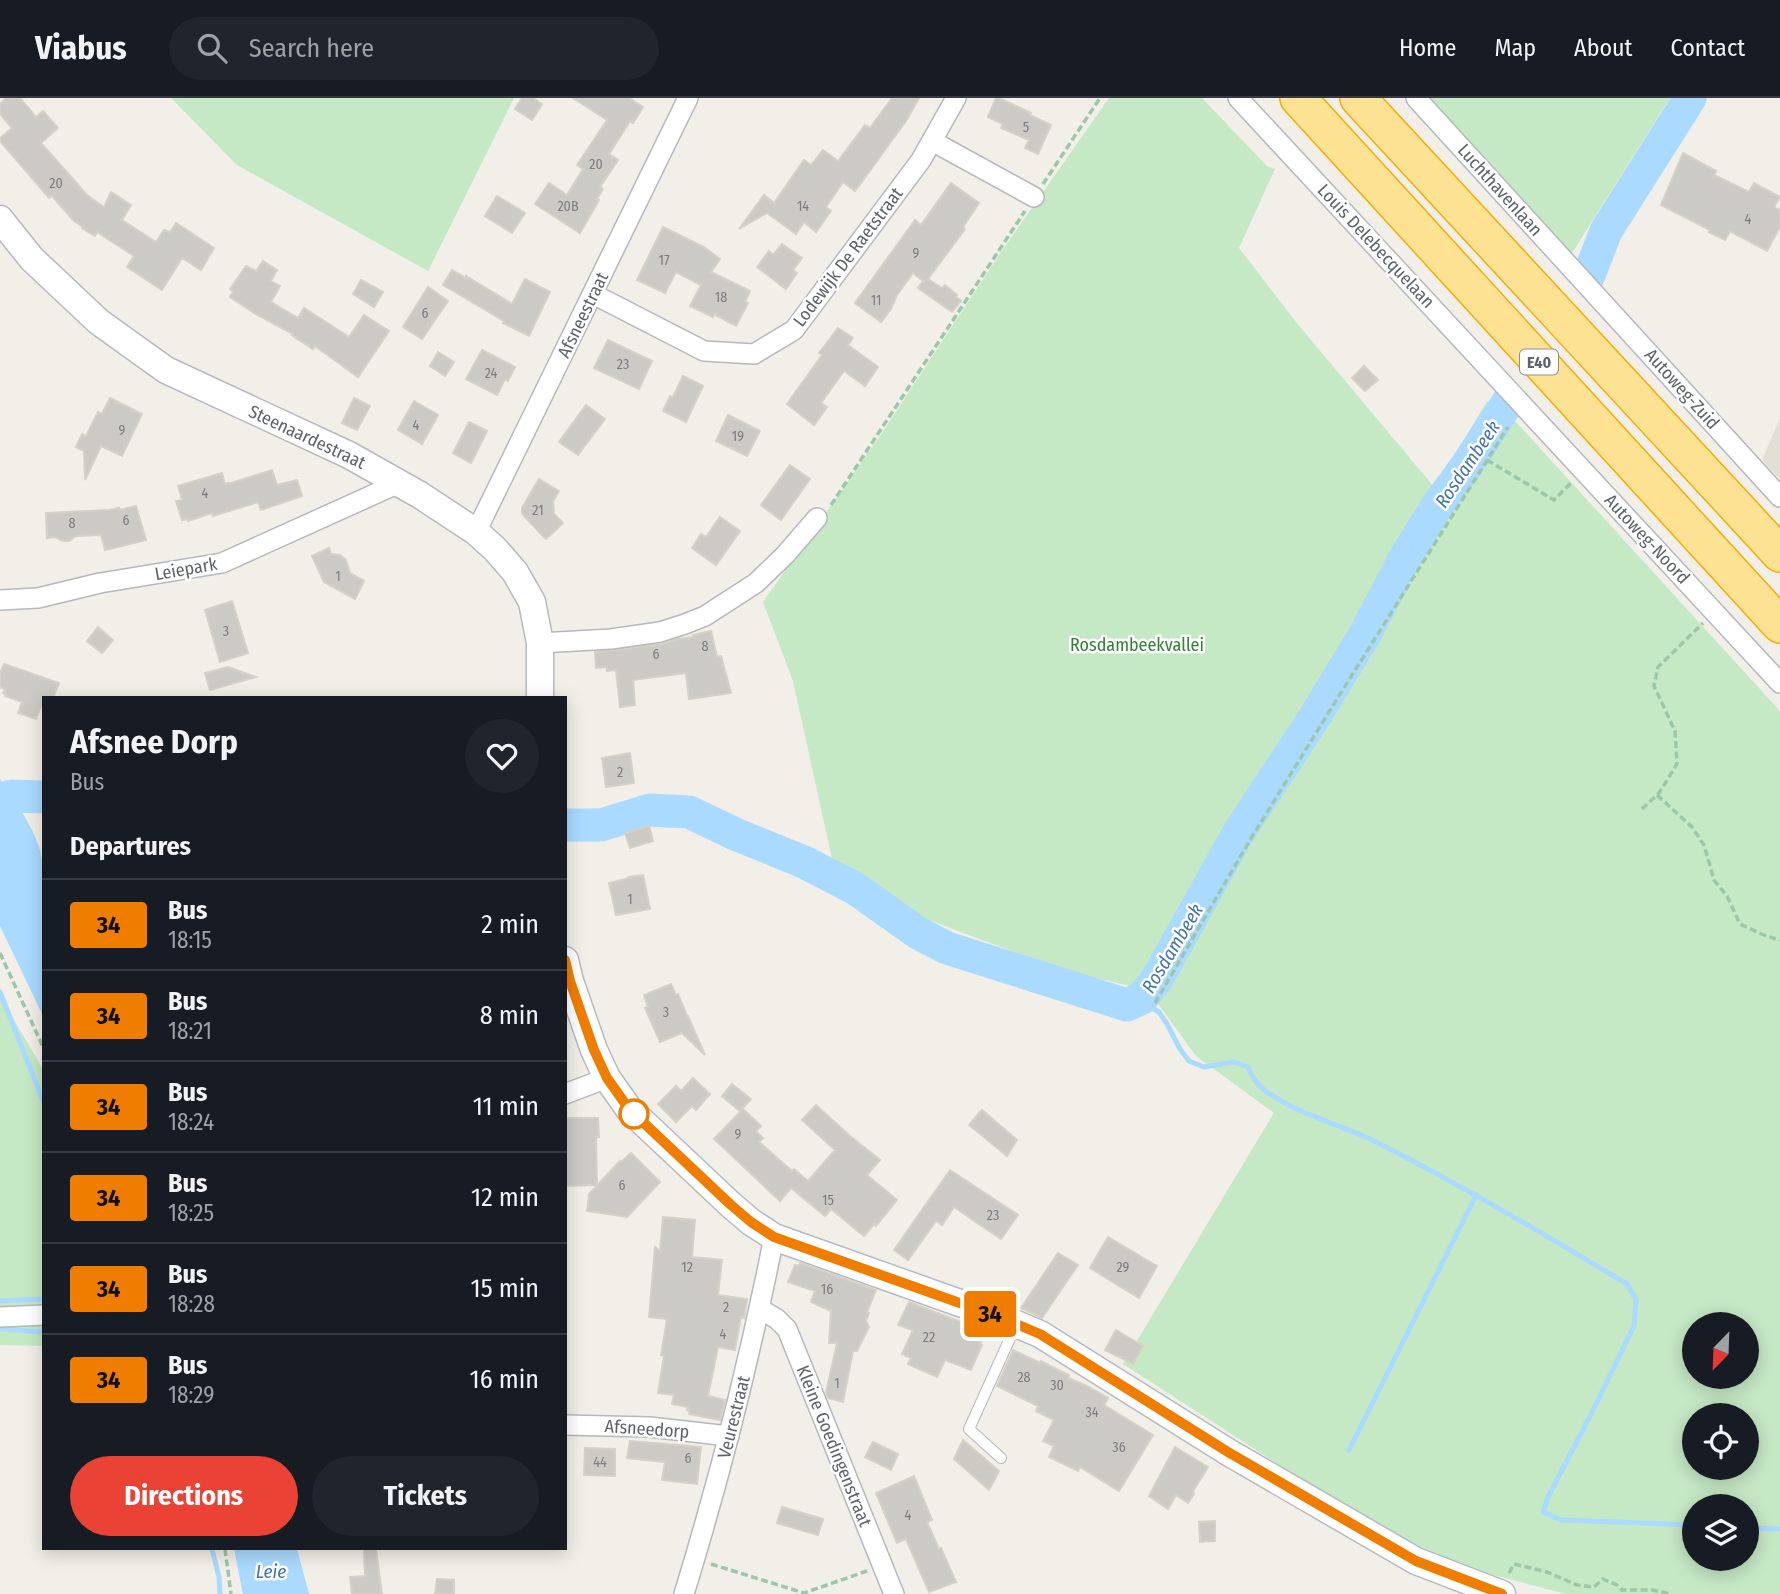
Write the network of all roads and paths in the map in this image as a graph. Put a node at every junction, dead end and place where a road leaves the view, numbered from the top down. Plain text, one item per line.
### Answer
1 (688, 98) edge
2 (956, 98) edge
3 (1100, 98) edge
4 (1238, 98) edge
5 (1298, 98) edge
6 (1358, 98) edge
7 (1416, 98) edge
8 (932, 141) junction
9 (1034, 197) junction
10 (0, 219) edge
11 (1584, 282) joint
12 (593, 294) junction
13 (1514, 394) joint
14 (1508, 427) dead end
15 (1487, 460) junction
16 (1575, 479) dead end
17 (399, 483) junction
18 (1780, 497) edge
19 (817, 518) joint
20 (477, 532) junction
21 (1780, 554) edge
22 (0, 600) edge
23 (1714, 611) junction
24 (1780, 625) edge
25 (540, 643) junction
26 (1780, 683) edge
27 (540, 696) edge
28 (1657, 795) junction
29 (1642, 809) dead end
30 (1780, 940) edge
31 (0, 953) edge
32 (567, 968) edge
33 (1155, 1003) dead end
34 (42, 1045) edge
35 (607, 1078) junction
36 (567, 1093) edge
37 (774, 1237) junction
38 (760, 1309) junction
39 (42, 1315) edge
40 (0, 1317) edge
41 (1016, 1324) junction
42 (567, 1424) edge
43 (729, 1436) junction
44 (1001, 1458) dead end
45 (225, 1550) edge
46 (695, 1559) junction
47 (882, 1565) junction
48 (1500, 1593) edge
49 (231, 1594) edge
50 (684, 1594) edge
51 (894, 1594) edge
52 (1671, 1594) edge

1 - 12 street, Afsneestraat
2 - 8 street, Lodewijk De Raetstraat
3 - 9 path
4 - 13 street, Louis Delebecquelaan
5 - 24 highway, E40
6 - 21 highway, E40
7 - 11 street, Luchthavenlaan
8 - 9 street
8 - 12 street, Lodewijk De Raetstraat
9 - 19 path
10 - 17 street, Steenaardestraat
11 - 18 street, Autoweg-Zuid
12 - 20 street, Afsneestraat
13 - 23 street, Autoweg-Noord
14 - 15 path
15 - 16 path
15 - 33 path
17 - 20 street, Steenaardestraat
17 - 22 street, Leiepark
19 - 25 street
20 - 25 street, Steenaardestraat
23 - 26 street, Autoweg-Noord
23 - 28 path
25 - 27 street, Steenaardestraat
28 - 29 path
28 - 30 path
31 - 34 path
32 - 35 street
35 - 36 street
35 - 37 street
37 - 38 street, Veurestraat
37 - 41 street
38 - 43 street, Veurestraat
38 - 47 street, Kleine Goedingenstraat
39 - 40 street
41 - 44 lane
41 - 48 street
42 - 43 street, Afsneedorp
43 - 46 street, Veurestraat
45 - 49 path
46 - 47 path
46 - 50 street, Veurestraat
47 - 51 street, Kleine Goedingenstraat
48 - 52 path

